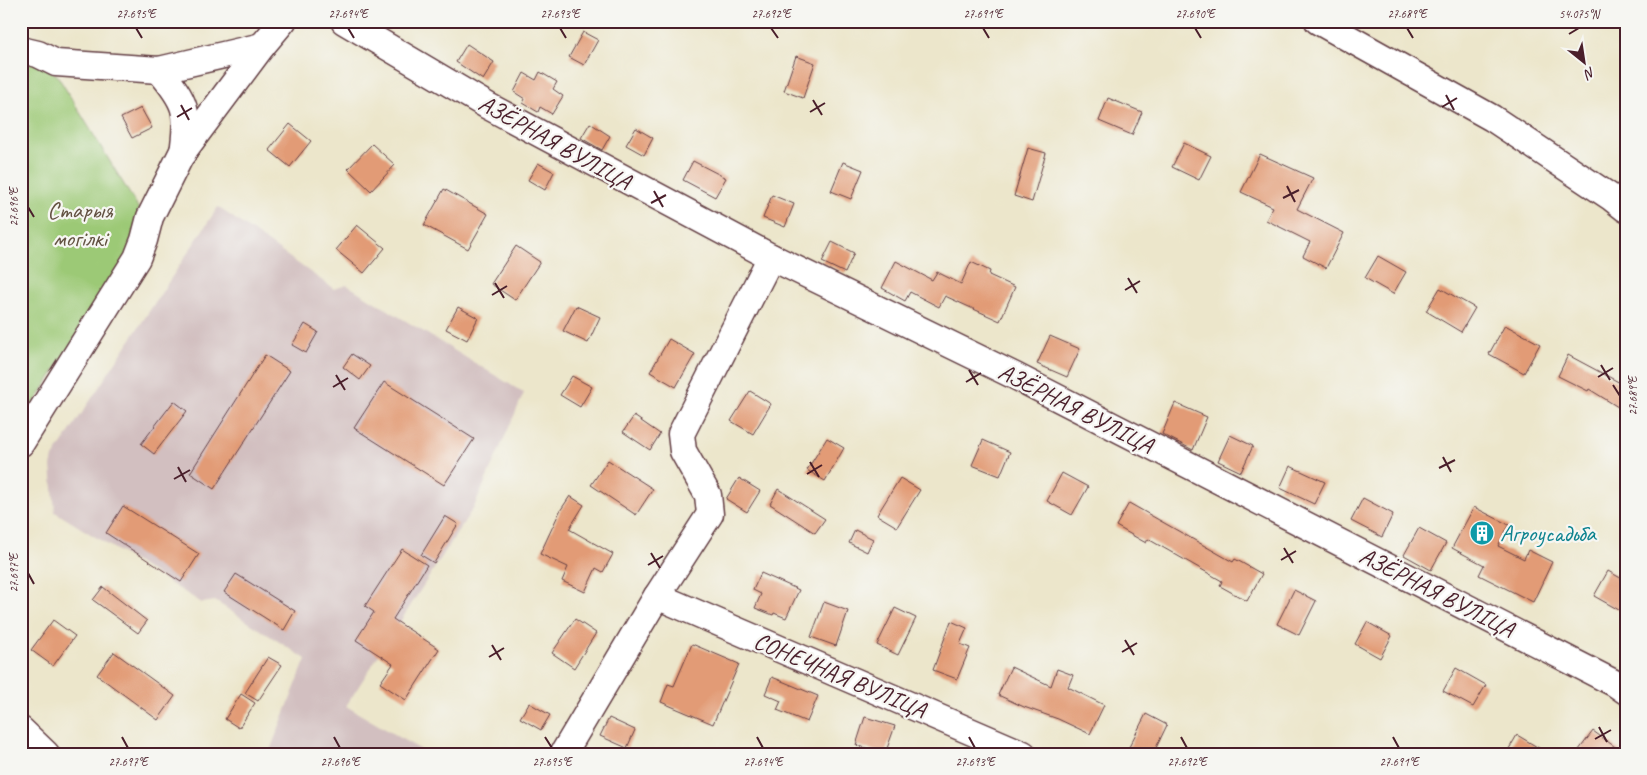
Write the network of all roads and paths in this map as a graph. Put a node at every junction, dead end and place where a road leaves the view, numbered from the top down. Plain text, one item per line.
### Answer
1 (283, 21) edge
2 (344, 21) edge
3 (1318, 21) edge
4 (262, 46) junction
5 (21, 50) edge
6 (159, 70) junction
7 (182, 153) junction
8 (1626, 209) edge
9 (771, 257) junction
10 (21, 443) edge
11 (657, 596) junction
12 (1626, 691) edge
13 (21, 730) edge
14 (46, 754) edge
15 (563, 754) edge
16 (1023, 754) edge

1 - 4 street
2 - 9 street, АЗЁРНАЯ ВУЛІЦА
3 - 8 street
4 - 6 street
4 - 7 street
5 - 6 street
6 - 7 street
7 - 10 street
9 - 11 street
9 - 12 street, АЗЁРНАЯ ВУЛІЦА
11 - 15 street
11 - 16 street, СОНЕЧНАЯ ВУЛІЦА
13 - 14 street

